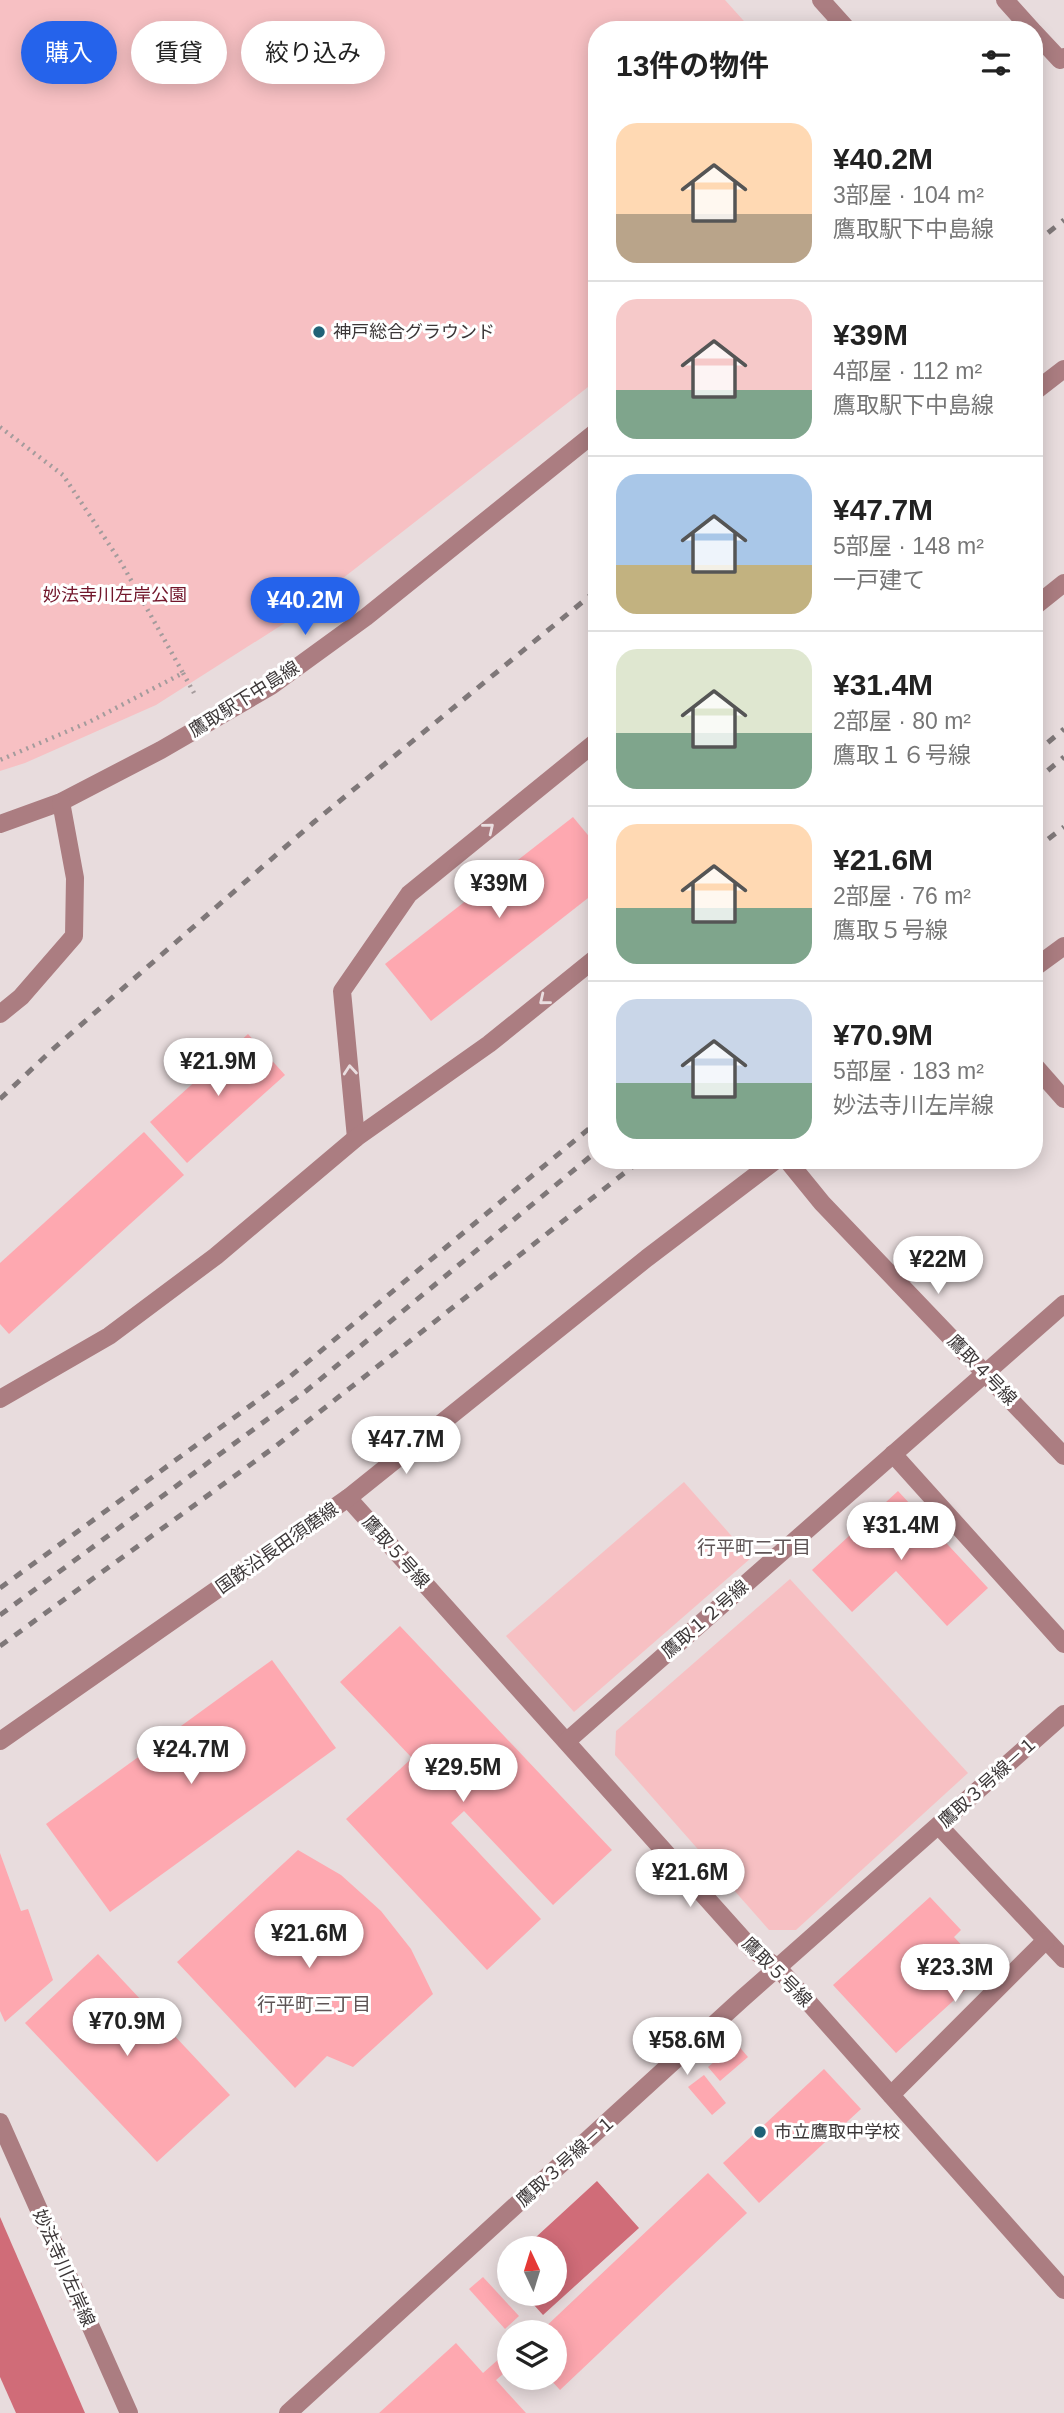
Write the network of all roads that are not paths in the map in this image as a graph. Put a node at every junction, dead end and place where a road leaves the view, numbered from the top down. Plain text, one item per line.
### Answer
1 (821, 0) edge
2 (1006, 0) edge
3 (840, 21) edge
4 (1024, 21) edge
5 (1043, 42) edge
6 (1064, 57) edge
7 (1064, 369) edge
8 (1043, 385) edge
9 (588, 438) edge
10 (1064, 583) edge
11 (1043, 600) edge
12 (588, 748) edge
13 (61, 802) junction
14 (0, 824) edge
15 (1064, 946) edge
16 (1043, 961) edge
17 (588, 964) edge
18 (0, 1014) edge
19 (1043, 1075) edge
20 (1064, 1099) edge
21 (356, 1138) junction
22 (764, 1169) edge
23 (794, 1169) edge
24 (1064, 1304) edge
25 (985, 1373) junction
26 (0, 1399) edge
27 (893, 1454) junction
28 (1064, 1456) edge
29 (348, 1498) junction
30 (1064, 1644) edge
31 (1064, 1714) edge
32 (0, 1741) edge
33 (566, 1741) junction
34 (939, 1826) junction
35 (1046, 1940) junction
36 (1064, 1959) edge
37 (779, 1969) junction
38 (891, 2095) junction
39 (0, 2122) edge
40 (1064, 2290) edge
41 (300, 2410) edge
42 (129, 2413) edge

1 - 3 street
2 - 4 street
5 - 6 street
7 - 8 street
9 - 13 street, 鷹取駅下中島線
10 - 11 street
21 -> 12 street
13 - 14 street, 鷹取駅下中島線
13 - 18 street
15 - 16 street
17 -> 21 street
19 - 20 street
21 - 26 street
22 - 29 street, 国鉄沿長田須磨線
23 - 25 street, 鷹取４号線
24 - 25 street, 鷹取１２号線
25 - 27 street, 鷹取１２号線
25 - 28 street, 鷹取４号線
27 - 30 street
27 - 33 street, 鷹取１２号線
29 - 32 street, 国鉄沿長田須磨線
29 - 33 street, 鷹取５号線
31 - 34 street, 鷹取３号線－１
33 - 37 street, 鷹取５号線
34 - 35 street
34 - 37 street, 鷹取３号線－１
35 - 36 street
35 - 38 street
37 - 38 street, 鷹取５号線
37 - 41 street, 鷹取３号線－１
38 - 40 street, 鷹取５号線
39 - 42 street, 妙法寺川左岸線

